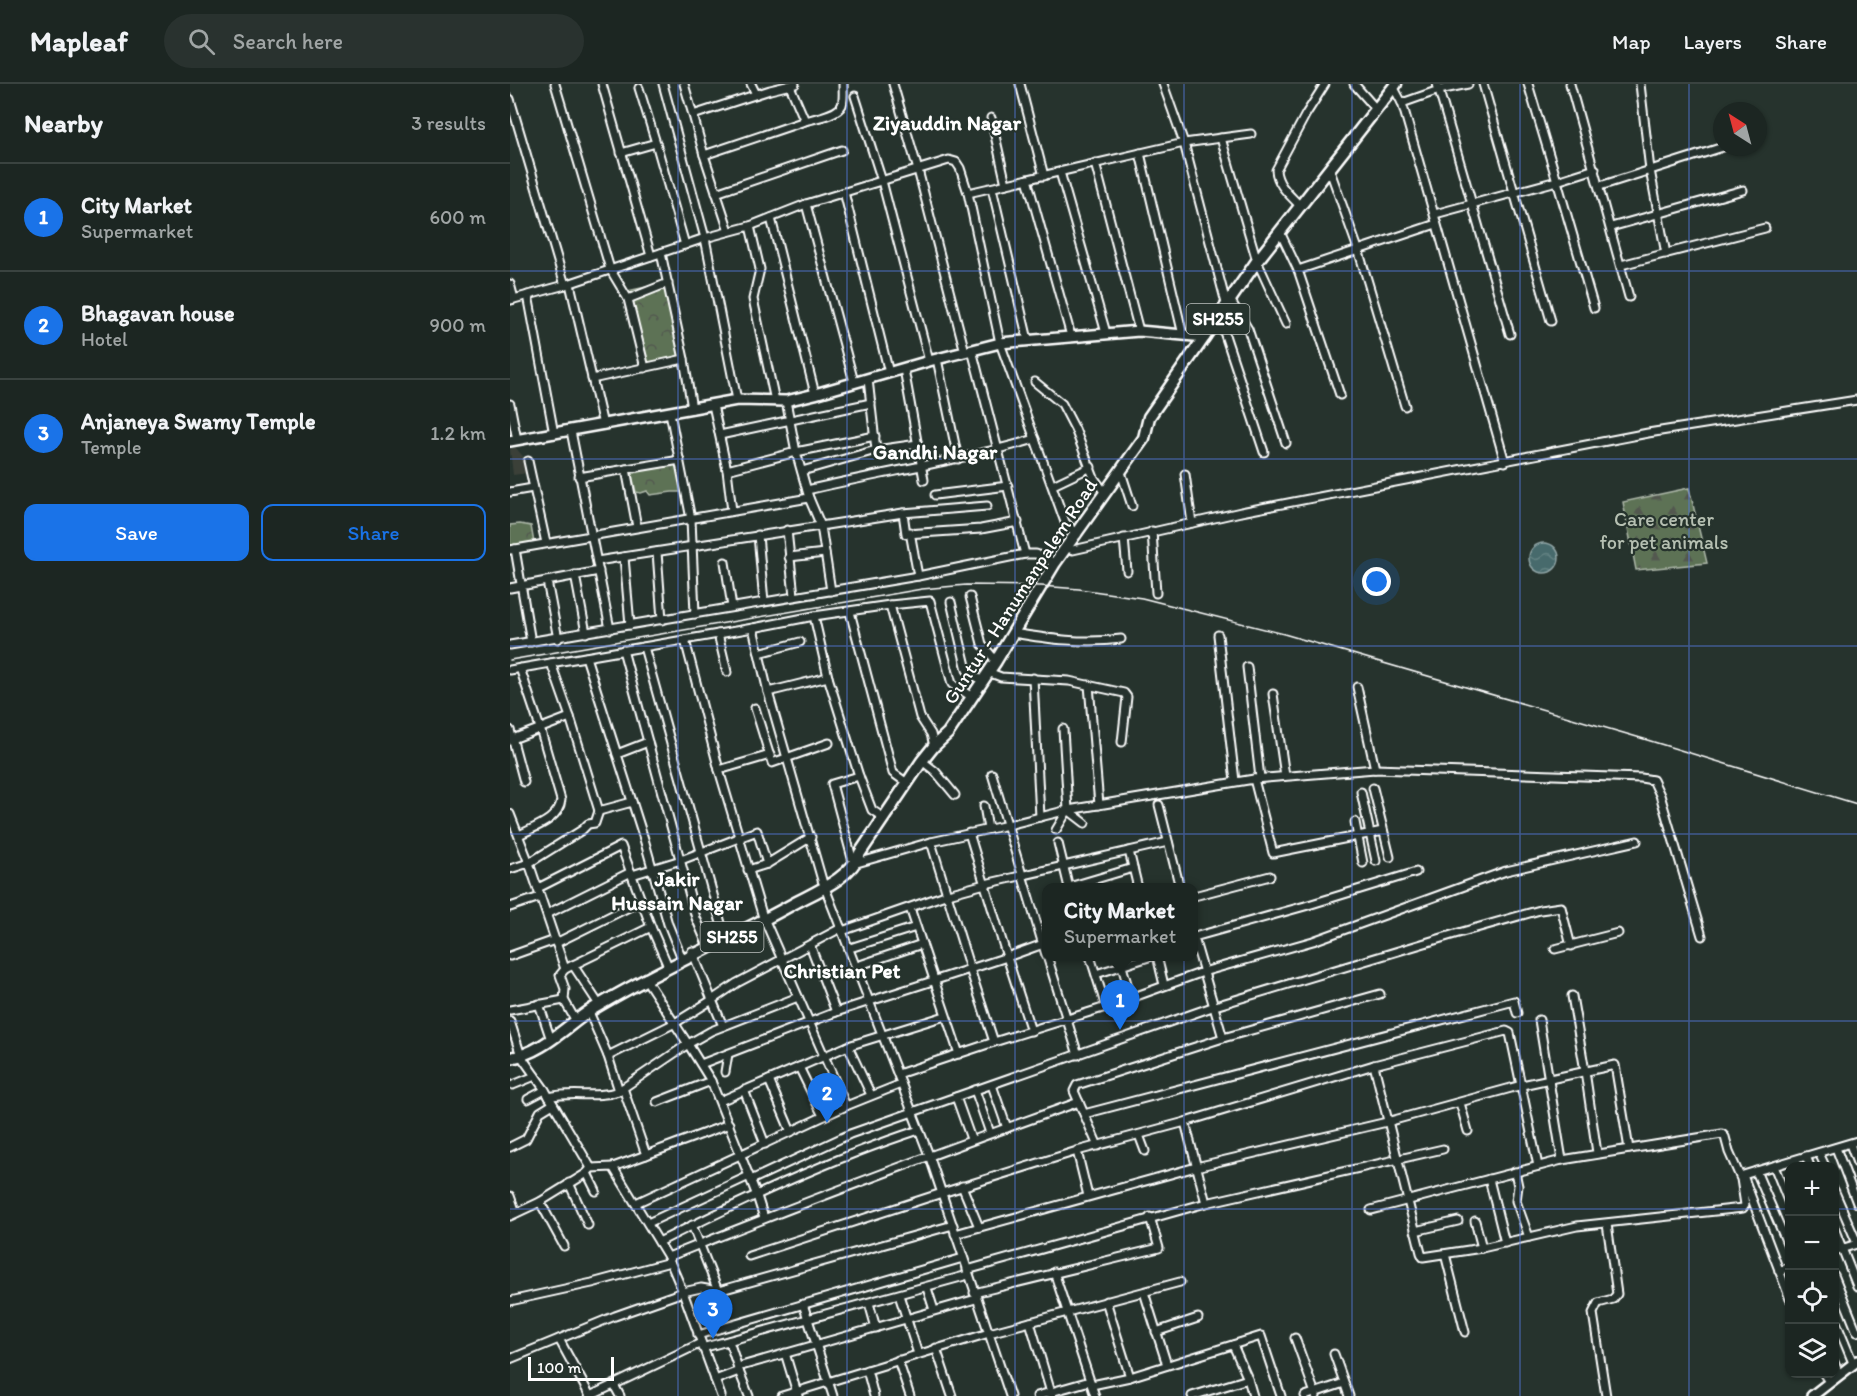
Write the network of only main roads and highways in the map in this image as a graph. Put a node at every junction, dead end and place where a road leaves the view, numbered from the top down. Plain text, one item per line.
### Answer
1 (1395, 86) edge
2 (764, 917) junction
3 (693, 953) junction
4 (645, 977) junction
5 (516, 1057) edge

1 - 2 main road, Guntur - Hanumanpalem Road / SH255
2 - 3 main road, Guntur - Hanumanpalem Road / SH255
2 - 3 main road, Guntur - Hanumanpalem Road / SH255
3 - 4 main road, Guntur - Hanumanpalem Road / SH255
3 - 4 main road, Guntur - Hanumanpalem Road / SH255
4 - 5 main road, Guntur - Hanumanpalem Road / SH255

